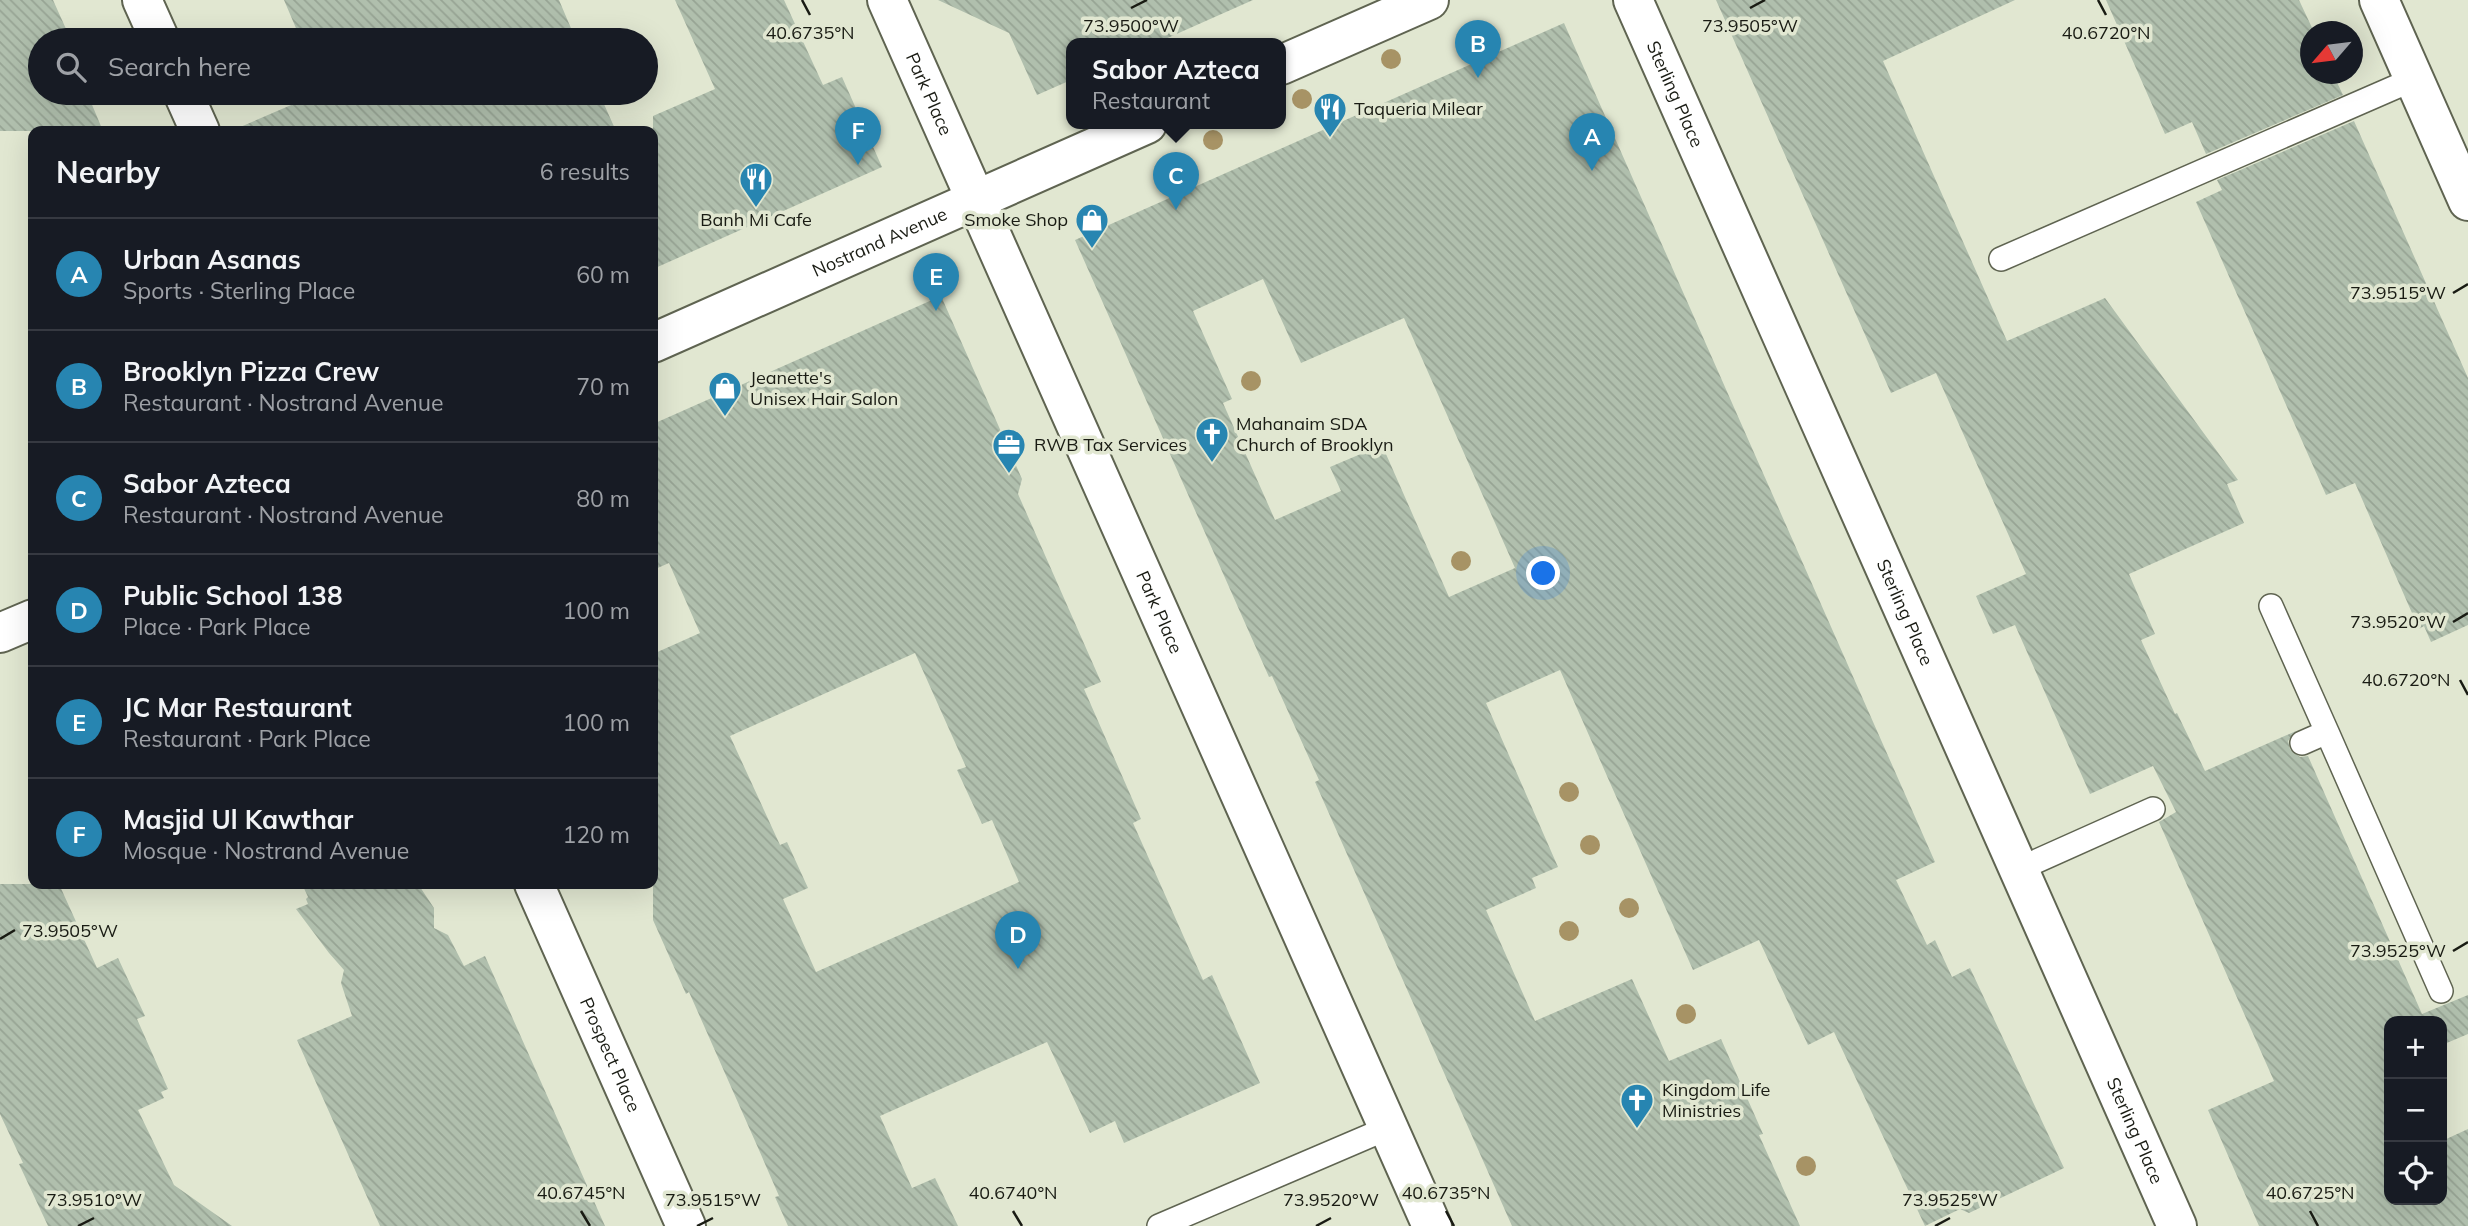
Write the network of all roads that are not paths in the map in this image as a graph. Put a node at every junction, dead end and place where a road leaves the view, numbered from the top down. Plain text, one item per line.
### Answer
1 (142, 0) edge
2 (887, 0) edge
3 (1429, 0) edge
4 (1633, 0) edge
5 (2379, 0) edge
6 (155, 28) edge
7 (1286, 63) edge
8 (2414, 79) junction
9 (188, 105) edge
10 (198, 126) edge
11 (1136, 129) edge
12 (976, 200) junction
13 (2468, 201) edge
14 (2001, 259) dead end
15 (658, 341) edge
16 (2271, 606) dead end
17 (28, 621) edge
18 (0, 634) edge
19 (2327, 732) junction
20 (2302, 743) dead end
21 (2153, 808) dead end
22 (2019, 869) junction
23 (536, 889) edge
24 (2441, 991) dead end
25 (1388, 1128) junction
26 (686, 1226) edge
27 (1159, 1226) edge
28 (1432, 1226) edge
29 (2177, 1226) edge

1 - 6 street
2 - 12 street, Park Place
3 - 7 street
4 - 22 street, Sterling Place
5 - 8 street
8 - 13 street
8 - 14 lane
9 - 10 street
11 - 12 street, Nostrand Avenue
12 - 15 street, Nostrand Avenue
12 - 25 street, Park Place
16 - 19 lane
17 - 18 street
19 - 20 lane
19 - 24 lane
21 - 22 lane
22 - 29 street, Sterling Place
23 - 26 street, Prospect Place
25 - 27 lane
25 - 28 street, Park Place

